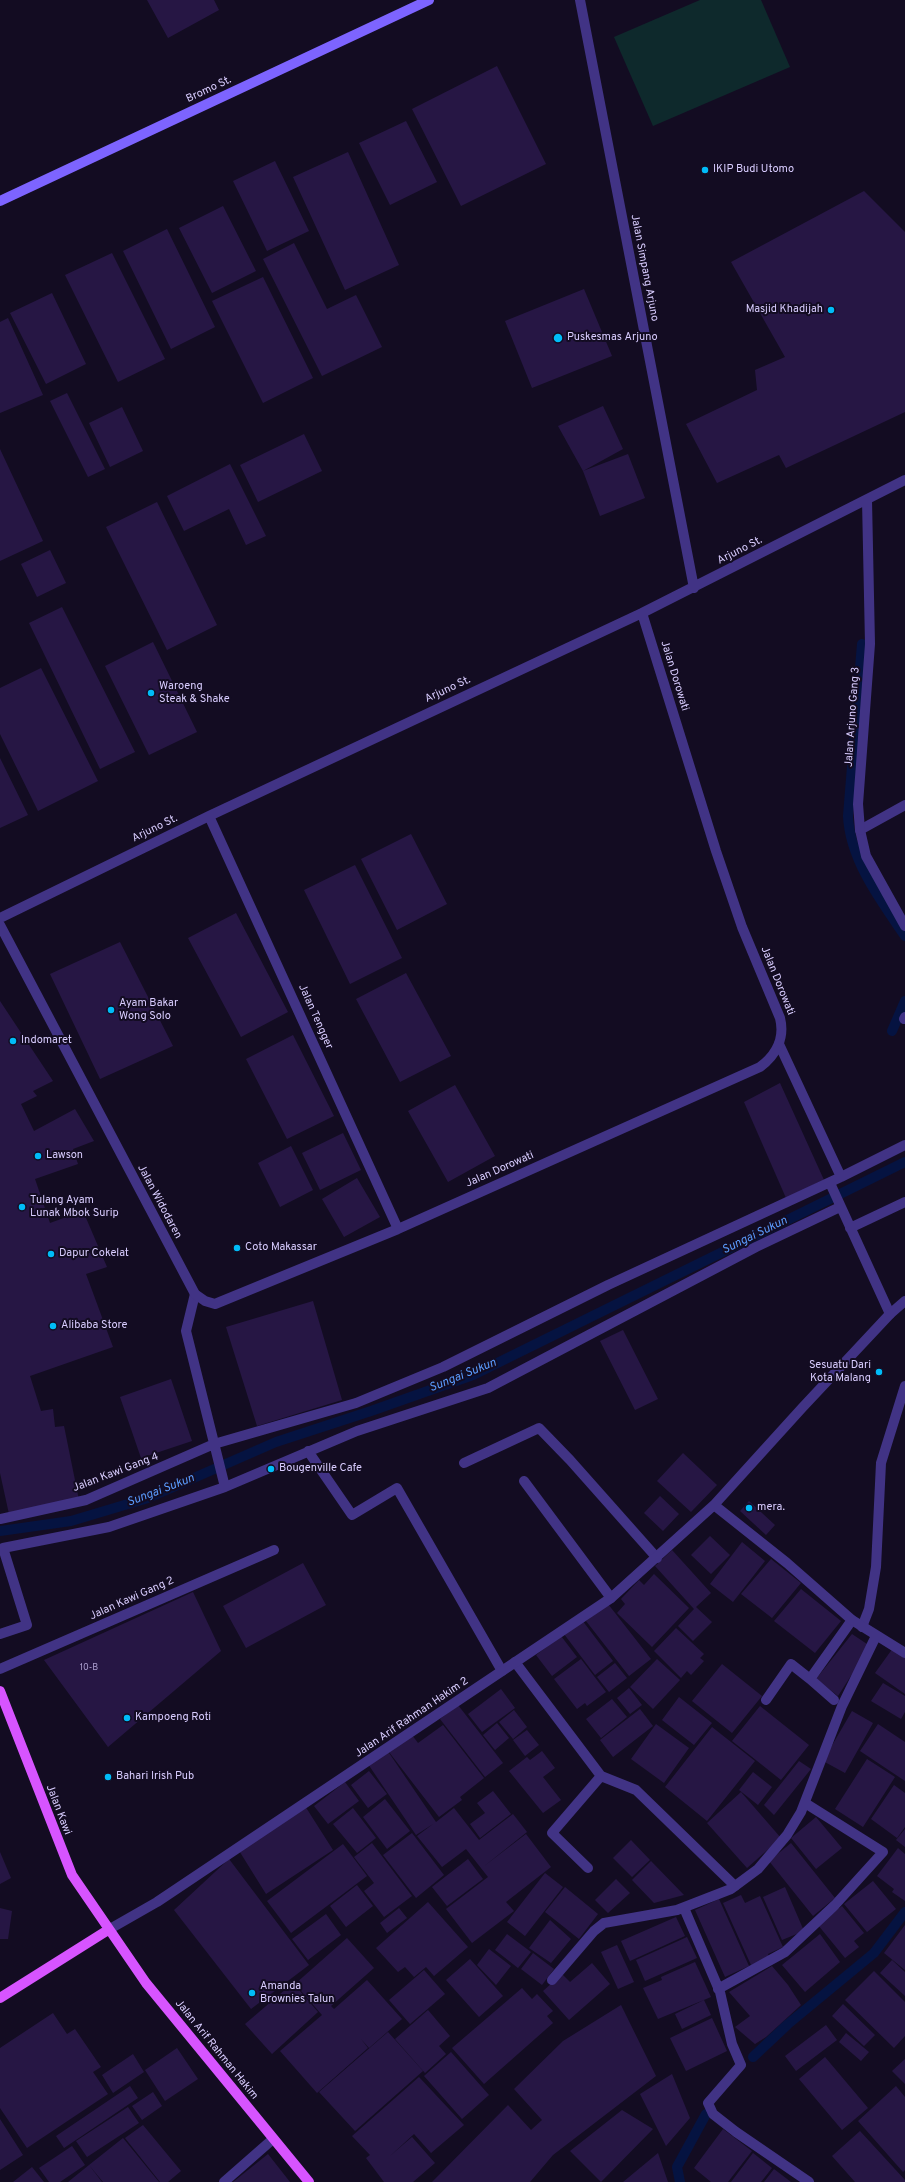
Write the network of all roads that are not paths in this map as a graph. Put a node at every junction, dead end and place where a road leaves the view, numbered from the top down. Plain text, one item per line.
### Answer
1 (429, 0) edge
2 (580, 0) edge
3 (0, 201) edge
4 (905, 480) edge
5 (867, 500) junction
6 (694, 588) junction
7 (642, 613) junction
8 (905, 805) edge
9 (209, 816) junction
10 (860, 830) junction
11 (0, 918) edge
12 (0, 925) edge
13 (905, 926) edge
14 (779, 1044) junction
15 (905, 1145) edge
16 (841, 1177) junction
17 (830, 1183) junction
18 (905, 1202) edge
19 (840, 1207) junction
20 (850, 1228) junction
21 (398, 1229) junction
22 (195, 1294) junction
23 (905, 1301) edge
24 (890, 1314) junction
25 (905, 1386) edge
26 (214, 1444) junction
27 (308, 1451) junction
28 (464, 1463) dead end
29 (524, 1481) dead end
30 (225, 1487) junction
31 (714, 1506) junction
32 (0, 1519) edge
33 (274, 1550) dead end
34 (657, 1558) junction
35 (610, 1598) junction
36 (852, 1620) junction
37 (862, 1627) junction
38 (0, 1634) edge
39 (876, 1636) junction
40 (905, 1653) edge
41 (515, 1662) junction
42 (0, 1669) edge
43 (502, 1671) junction
44 (810, 1679) junction
45 (0, 1691) edge
46 (766, 1700) dead end
47 (834, 1700) dead end
48 (601, 1776) junction
49 (804, 1803) junction
50 (588, 1868) dead end
51 (735, 1886) junction
52 (684, 1908) junction
53 (108, 1930) junction
54 (552, 1980) dead end
55 (718, 1989) junction
56 (0, 1998) edge
57 (273, 2139) junction
58 (224, 2182) edge
59 (309, 2182) edge
60 (809, 2182) edge

1 - 3 street, Bromo St.
2 - 6 street, Jalan Simpang Arjuno
4 - 5 street, Arjuno St.
5 - 6 street, Arjuno St.
5 - 10 street, Jalan Arjuno Gang 3
6 - 7 street, Arjuno St.
7 - 9 street, Arjuno St.
7 - 14 street, Jalan Dorowati
8 - 10 street
9 - 11 street, Arjuno St.
9 - 21 street, Jalan Tengger
10 - 13 street, Jalan Arjuno Gang 3
12 - 22 street, Jalan Widodaren
14 - 16 street
14 - 21 street, Jalan Dorowati
15 - 16 street, Jalan Kawi Gang 4
16 - 17 street, Jalan Kawi Gang 4
17 - 19 street
17 - 26 street, Jalan Kawi Gang 4
18 - 20 street
19 - 20 street
19 - 27 street
20 - 24 street
21 - 22 street
22 - 26 street
23 - 24 street, Jalan Arif Rahman Hakim 2
24 - 31 street, Jalan Arif Rahman Hakim 2
25 - 37 street
26 - 30 street
26 - 32 street, Jalan Kawi Gang 4
27 - 30 street
27 - 43 street
28 - 34 street
29 - 35 street
30 - 38 street
31 - 34 street, Jalan Arif Rahman Hakim 2
31 - 36 street
33 - 42 street, Jalan Kawi Gang 2
34 - 35 street, Jalan Arif Rahman Hakim 2
35 - 41 street, Jalan Arif Rahman Hakim 2
36 - 37 street
36 - 44 street
37 - 39 street
39 - 40 street
39 - 49 street
41 - 43 street, Jalan Arif Rahman Hakim 2
41 - 48 street
43 - 53 street, Jalan Arif Rahman Hakim 2
44 - 46 street
44 - 47 street
45 - 53 main road, Jalan Kawi
48 - 50 street
48 - 51 street
49 - 51 street
49 - 55 street
51 - 52 street
52 - 54 street
52 - 55 street
53 - 56 main road
53 - 57 main road, Jalan Arif Rahman Hakim
55 - 60 street
57 - 58 street
57 - 59 main road, Jalan Arif Rahman Hakim

